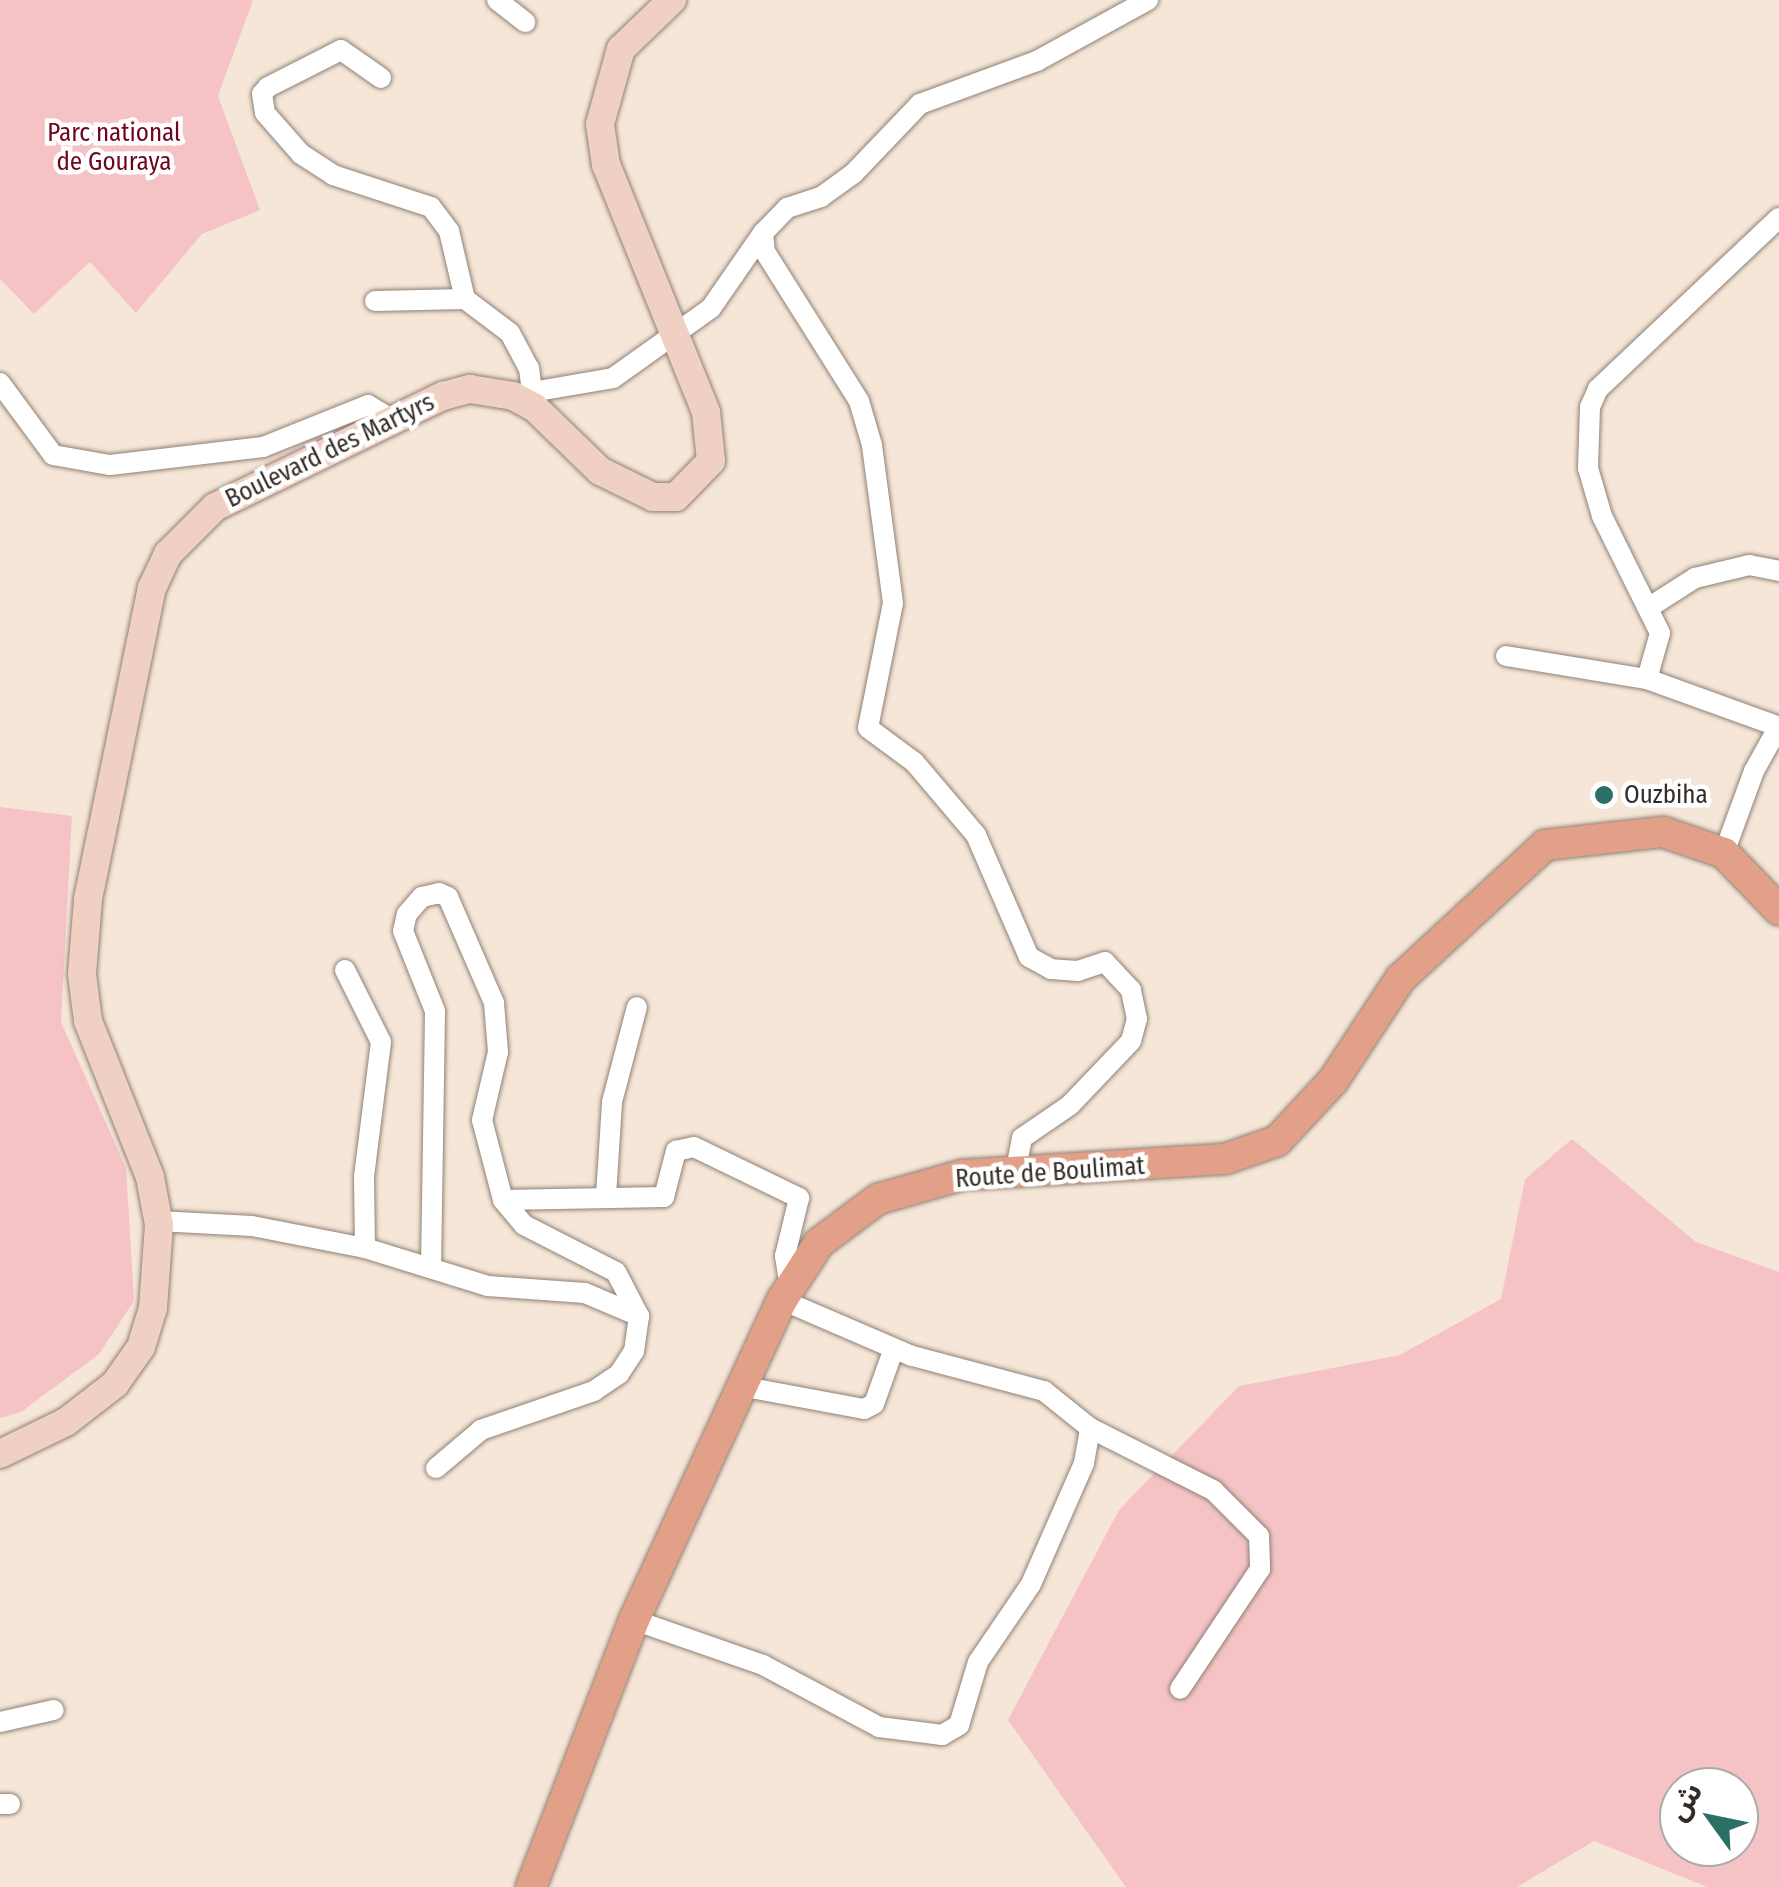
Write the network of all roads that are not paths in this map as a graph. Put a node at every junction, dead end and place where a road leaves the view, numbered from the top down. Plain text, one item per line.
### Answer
1 (497, 0) edge
2 (672, 0) edge
3 (1148, 0) edge
4 (525, 22) dead end
5 (381, 78) dead end
6 (1779, 218) edge
7 (763, 233) junction
8 (465, 300) junction
9 (375, 301) dead end
10 (674, 334) junction
11 (0, 383) edge
12 (533, 400) junction
13 (396, 422) junction
14 (1779, 571) edge
15 (1648, 608) junction
16 (1506, 656) dead end
17 (1647, 679) junction
18 (1776, 726) edge
19 (1724, 852) junction
20 (1779, 910) edge
21 (345, 970) dead end
22 (636, 1007) dead end
23 (1016, 1174) junction
24 (606, 1196) junction
25 (502, 1200) junction
26 (159, 1223) junction
27 (365, 1248) junction
28 (431, 1268) junction
29 (786, 1294) junction
30 (639, 1316) junction
31 (894, 1348) junction
32 (740, 1386) junction
33 (1090, 1428) junction
34 (0, 1454) edge
35 (436, 1468) dead end
36 (634, 1620) junction
37 (1180, 1689) dead end
38 (54, 1710) dead end
39 (0, 1722) edge
40 (531, 1887) edge

1 - 4 street
2 - 10 main road, Boulevard des Martyrs
3 - 7 street
5 - 8 street
6 - 15 street
7 - 10 street
7 - 23 street
8 - 9 street
8 - 12 street
10 - 12 street
10 - 12 main road, Boulevard des Martyrs
11 - 13 street
12 - 13 main road, Boulevard des Martyrs
13 - 26 main road, Boulevard des Martyrs
14 - 15 street
15 - 17 street
16 - 17 street
17 - 18 street
18 - 19 street
19 - 20 main road, Route de Boulimat
19 - 23 main road, Route de Boulimat
21 - 27 street
22 - 24 street
23 - 29 main road, Route de Boulimat
24 - 25 street
24 - 29 street
25 - 28 street
25 - 30 street
26 - 27 street
26 - 34 main road, Boulevard des Martyrs
27 - 28 street
28 - 30 street
29 - 31 street
29 - 32 main road, Route de Boulimat
30 - 35 street
31 - 32 street
31 - 33 street
32 - 36 main road, Route de Boulimat
33 - 36 street
33 - 37 street
36 - 40 main road, Route de Boulimat
38 - 39 street

